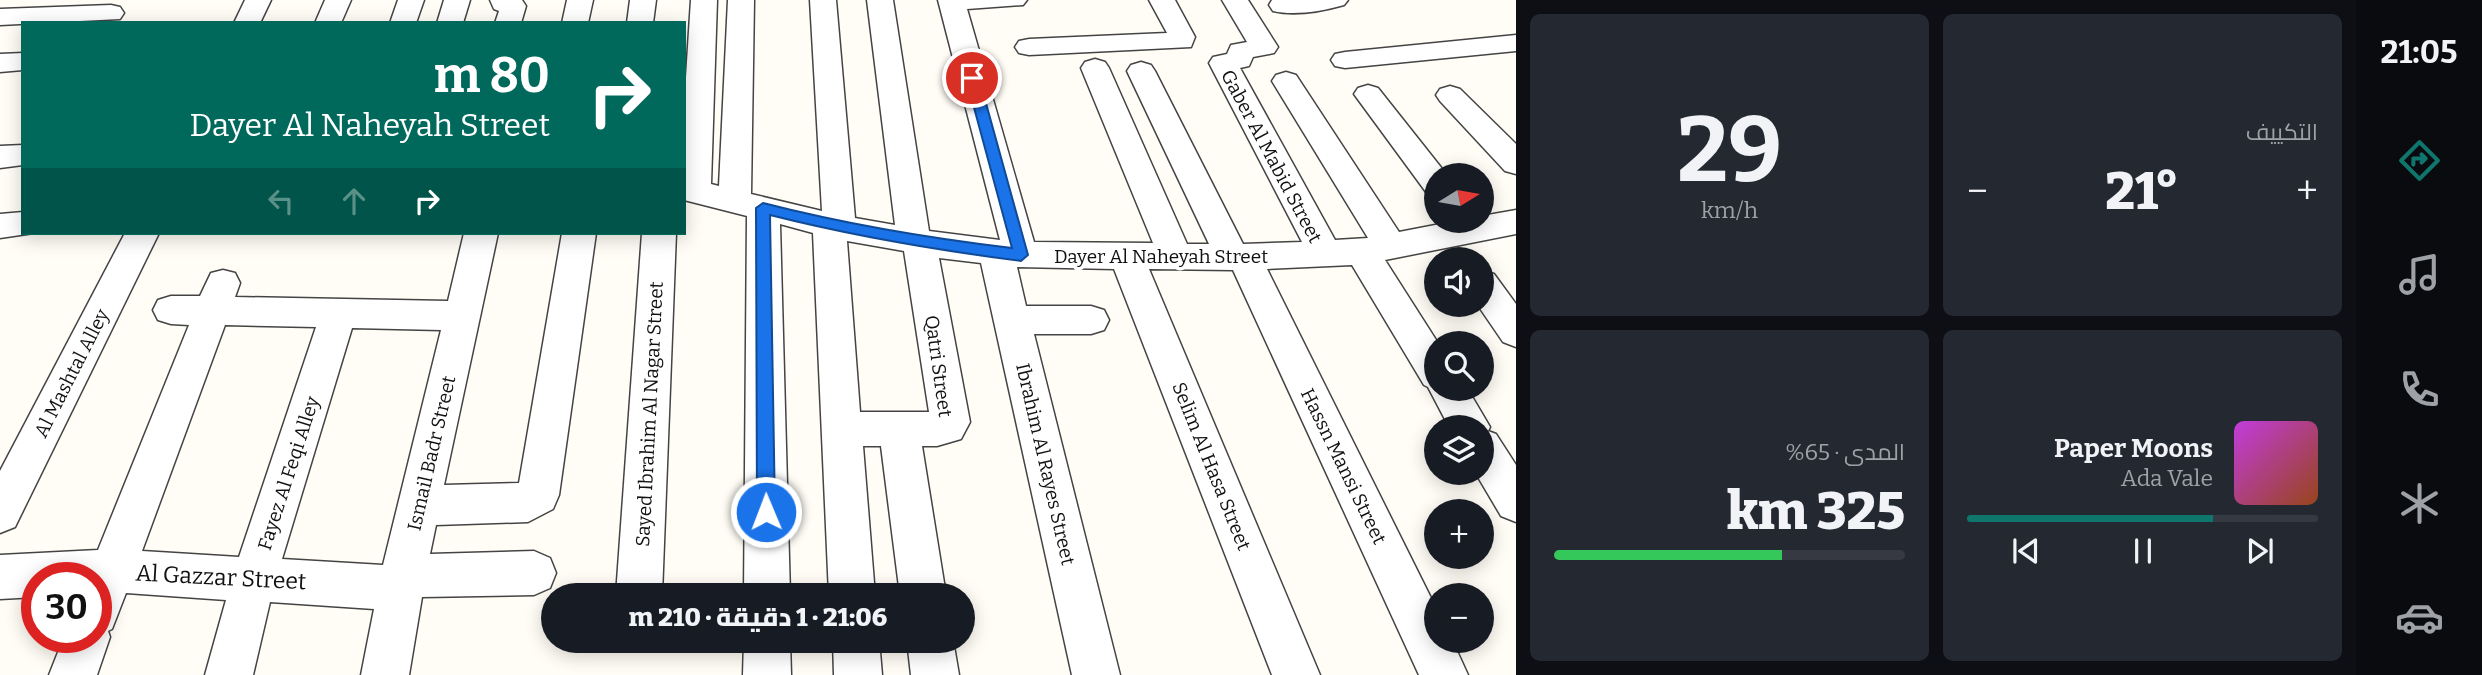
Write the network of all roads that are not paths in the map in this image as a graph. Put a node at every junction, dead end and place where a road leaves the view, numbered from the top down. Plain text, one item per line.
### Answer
1 (258, 0) edge
2 (338, 0) edge
3 (411, 0) edge
4 (457, 0) edge
5 (580, 0) edge
6 (643, 0) edge
7 (704, 0) edge
8 (741, 0) edge
9 (822, 0) edge
10 (880, 0) edge
11 (1014, 0) edge
12 (1163, 0) edge
13 (1235, 0) edge
14 (1335, 0) edge
15 (951, 1) edge
16 (1282, 5) dead end
17 (111, 13) dead end
18 (0, 16) edge
19 (248, 21) edge
20 (329, 21) edge
21 (404, 21) edge
22 (451, 21) edge
23 (575, 21) edge
24 (640, 21) edge
25 (1516, 43) edge
26 (1029, 47) dead end
27 (1345, 60) dead end
28 (21, 61) edge
29 (0, 62) edge
30 (1095, 68) dead end
31 (1141, 71) dead end
32 (1286, 81) dead end
33 (1367, 94) dead end
34 (1450, 95) dead end
35 (21, 155) edge
36 (0, 157) edge
37 (1516, 163) edge
38 (1424, 167) edge
39 (690, 190) edge
40 (749, 204) junction
41 (1516, 222) edge
42 (21, 224) edge
43 (0, 226) edge
44 (834, 226) junction
45 (141, 235) edge
46 (481, 235) edge
47 (579, 235) edge
48 (659, 235) edge
49 (1462, 236) edge
50 (916, 241) junction
51 (1376, 250) junction
52 (1008, 254) junction
53 (1325, 254) junction
54 (1176, 257) junction
55 (1238, 257) junction
56 (1127, 258) junction
57 (218, 297) junction
58 (1494, 301) edge
59 (171, 310) dead end
60 (339, 313) junction
61 (462, 316) junction
62 (1012, 320) junction
63 (1091, 320) dead end
64 (1516, 332) edge
65 (1424, 348) edge
66 (840, 429) junction
67 (900, 429) junction
68 (1494, 466) edge
69 (1516, 502) edge
70 (419, 506) junction
71 (0, 513) edge
72 (112, 571) joint
73 (534, 573) dead end
74 (21, 576) edge
75 (0, 577) edge
76 (254, 578) junction
77 (402, 582) junction
78 (640, 583) edge
79 (765, 583) edge
80 (851, 583) edge
81 (921, 583) edge
82 (81, 653) edge
83 (767, 653) edge
84 (857, 653) edge
85 (932, 653) edge
86 (73, 675) edge
87 (229, 675) edge
88 (385, 675) edge
89 (767, 675) edge
90 (858, 675) edge
91 (935, 675) edge
92 (1096, 675) edge
93 (1296, 675) edge
94 (1444, 675) edge

1 - 19 street
2 - 20 street
3 - 21 street
4 - 22 street
5 - 23 street
6 - 24 street
7 - 39 street
8 - 40 street
9 - 44 street
10 - 50 street
11 - 15 street
12 - 26 street
13 - 53 street, Gaber Al Mabid Street
14 - 16 street
15 - 52 street, Ibrahim Al Rayes Street
17 - 18 street
25 - 27 street
28 - 29 street
30 - 54 street
31 - 55 street, Hassn Mansi Street
32 - 51 street
33 - 38 street
34 - 37 street
35 - 36 street
39 - 40 street, Dayer Al Naheyah Street
40 - 44 street, Dayer Al Naheyah Street
40 - 79 street
41 - 49 street, Dayer Al Naheyah Street
42 - 43 street
44 - 50 street, Dayer Al Naheyah Street
44 - 66 street
45 - 71 street, Al Mashtal Alley
46 - 61 street, Ismail Badr Street
47 - 70 street
48 - 78 street, Sayed Ibrahim Al Nagar Street
49 - 51 street, Dayer Al Naheyah Street
50 - 52 street, Dayer Al Naheyah Street
50 - 67 street, Qatri Street
51 - 53 street, Dayer Al Naheyah Street
51 - 65 street
52 - 56 street, Dayer Al Naheyah Street
52 - 62 street, Ibrahim Al Rayes Street
53 - 55 street, Dayer Al Naheyah Street
54 - 55 street, Dayer Al Naheyah Street
54 - 56 street, Dayer Al Naheyah Street
55 - 94 street, Hassn Mansi Street
56 - 93 street, Selim Al Hasa Street
57 - 59 street
57 - 60 street
57 - 72 street
58 - 64 street
60 - 61 street
60 - 76 street, Fayez Al Feqi Alley
61 - 70 street, Ismail Badr Street
62 - 63 street
62 - 92 street, Ibrahim Al Rayes Street
66 - 67 street, Qatri Street
66 - 80 street
67 - 81 street
68 - 69 street
70 - 77 street, Ismail Badr Street
72 - 76 street, Al Gazzar Street
73 - 77 street, Al Gazzar Street
74 - 75 street, Al Gazzar Street
76 - 77 street, Al Gazzar Street
76 - 87 street, Fayez Al Feqi Alley
77 - 88 street, Ismail Badr Street
82 - 86 street
83 - 89 street
84 - 90 street
85 - 91 street

